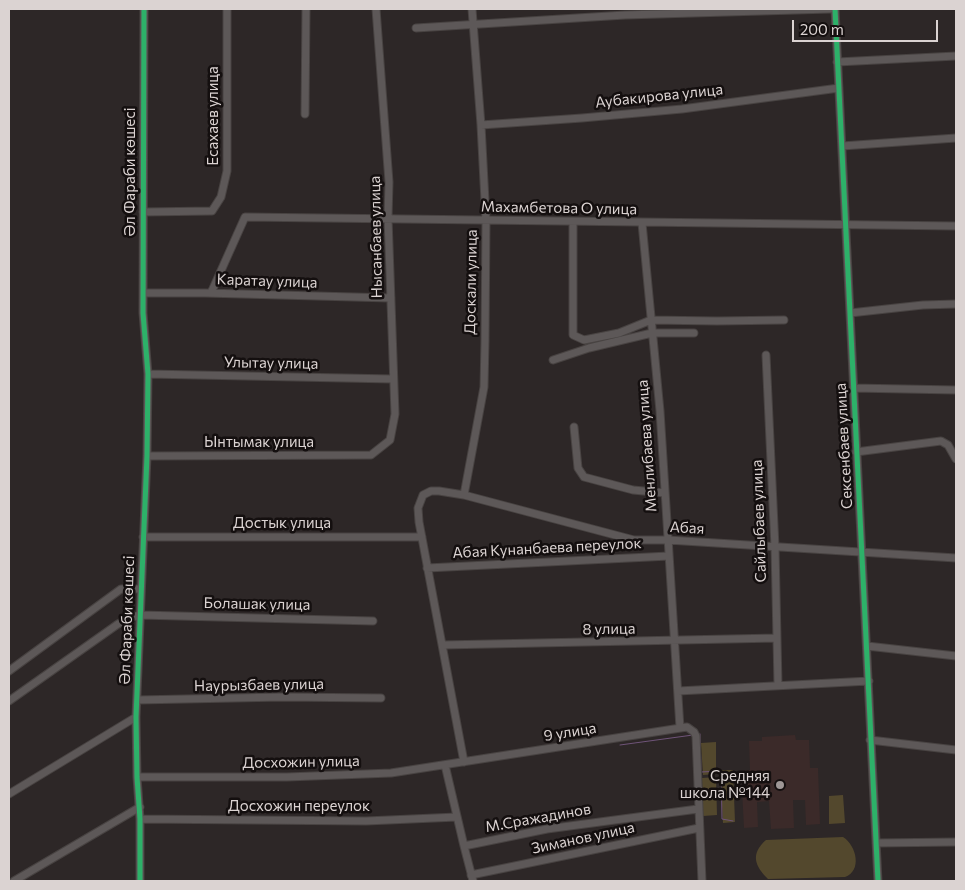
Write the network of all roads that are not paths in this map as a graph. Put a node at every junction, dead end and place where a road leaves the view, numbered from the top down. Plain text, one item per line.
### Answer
1 (144, 9) edge
2 (227, 9) edge
3 (306, 9) edge
4 (376, 9) edge
5 (472, 9) edge
6 (830, 9) edge
7 (835, 9) edge
8 (625, 12) edge
9 (474, 23) junction
10 (416, 28) dead end
11 (956, 56) edge
12 (837, 62) junction
13 (839, 88) junction
14 (306, 114) dead end
15 (481, 125) junction
16 (956, 138) edge
17 (842, 146) junction
18 (143, 212) junction
19 (388, 218) junction
20 (486, 220) junction
21 (573, 222) junction
22 (642, 223) junction
23 (846, 224) junction
24 (956, 226) edge
25 (210, 293) junction
26 (143, 294) junction
27 (391, 298) junction
28 (956, 304) edge
29 (850, 313) junction
30 (651, 320) junction
31 (784, 320) dead end
32 (652, 333) junction
33 (694, 333) dead end
34 (766, 355) dead end
35 (553, 360) dead end
36 (148, 374) junction
37 (393, 379) junction
38 (853, 388) junction
39 (956, 390) edge
40 (574, 427) dead end
41 (856, 452) junction
42 (371, 455) joint
43 (147, 456) junction
44 (956, 459) edge
45 (665, 493) junction
46 (464, 495) junction
47 (422, 537) junction
48 (143, 538) junction
49 (668, 540) junction
50 (775, 547) junction
51 (861, 553) junction
52 (669, 556) junction
53 (956, 558) edge
54 (427, 568) junction
55 (141, 589) junction
56 (140, 615) junction
57 (373, 621) dead end
58 (777, 638) junction
59 (675, 642) junction
60 (442, 645) junction
61 (867, 646) junction
62 (956, 656) edge
63 (9, 671) edge
64 (869, 681) junction
65 (778, 685) junction
66 (678, 691) junction
67 (380, 698) dead end
68 (137, 700) junction
69 (9, 701) edge
70 (136, 717) junction
71 (680, 728) junction
72 (870, 740) junction
73 (956, 750) edge
74 (464, 762) junction
75 (445, 765) junction
76 (137, 777) junction
77 (9, 794) edge
78 (140, 807) junction
79 (698, 809) junction
80 (457, 817) junction
81 (140, 818) junction
82 (699, 828) junction
83 (956, 842) edge
84 (876, 843) junction
85 (464, 846) junction
86 (472, 878) edge
87 (14, 881) edge
88 (140, 881) edge
89 (702, 881) edge
90 (878, 881) edge

1 - 18 street, Әл Фараби көшесі
2 - 18 street, Есахаев улица
3 - 14 street
4 - 19 street, Нысанбаев улица
5 - 9 street, Доскали улица
6 - 8 street
7 - 12 street, Сексенбаев улица
8 - 9 street
9 - 10 street
9 - 15 street, Доскали улица
11 - 12 street
12 - 13 street, Сексенбаев улица
13 - 15 street, Аубакирова улица
13 - 17 street, Сексенбаев улица
15 - 20 street, Доскали улица
16 - 17 street
17 - 23 street, Сексенбаев улица
18 - 26 street, Әл Фараби көшесі
19 - 20 street, Махамбетова О улица
19 - 25 street, Махамбетова О улица
19 - 27 street, Нысанбаев улица
20 - 21 street, Махамбетова О улица
20 - 46 street, Доскали улица
21 - 22 street, Махамбетова О улица
21 - 30 street
22 - 23 street, Махамбетова О улица
22 - 30 street, Менлибаева улица
23 - 24 street, Махамбетова О улица
23 - 29 street, Сексенбаев улица
25 - 26 street, Каратау улица
25 - 27 street, Каратау улица
26 - 36 street, Әл Фараби көшесі
27 - 37 street, Нысанбаев улица
28 - 29 street
29 - 38 street, Сексенбаев улица
30 - 31 street
30 - 32 street, Менлибаева улица
32 - 33 street
32 - 35 street
32 - 45 street, Менлибаева улица
34 - 50 street, Сайлыбаев улица
36 - 37 street, Улытау улица
36 - 43 street, Әл Фараби көшесі
37 - 42 street, Нысанбаев улица
38 - 39 street
38 - 41 street, Сексенбаев улица
40 - 45 street
41 - 44 street
41 - 51 street, Сексенбаев улица
42 - 43 street, Ынтымак улица
43 - 48 street, Әл Фараби көшесі
45 - 49 street, Менлибаева улица
46 - 47 street, Абая
46 - 49 street, Абая
47 - 48 street, Достык улица
47 - 54 street
48 - 55 street, Әл Фараби көшесі
49 - 50 street, Абая
49 - 52 street, Менлибаева улица
50 - 51 street, Абая
50 - 58 street, Сайлыбаев улица
51 - 53 street, Абая
51 - 61 street, Сексенбаев улица
52 - 54 street, Абая Кунанбаева переулок
52 - 59 street, Менлибаева улица
54 - 60 street
55 - 56 street, Әл Фараби көшесі
55 - 63 street
56 - 57 street, Болашак улица
56 - 68 street, Әл Фараби көшесі
56 - 69 street
58 - 59 street, 8 улица
58 - 65 street, Сайлыбаев улица
59 - 60 street, 8 улица
59 - 66 street, Менлибаева улица
60 - 74 street
61 - 62 street
61 - 64 street, Сексенбаев улица
64 - 65 street
64 - 72 street, Сексенбаев улица
65 - 66 street
66 - 71 street, Менлибаева улица
67 - 68 street, Наурызбаев улица
68 - 70 street, Әл Фараби көшесі
70 - 76 street, Әл Фараби көшесі
70 - 77 street
71 - 74 street, 9 улица
71 - 79 street
72 - 73 street
72 - 84 street, Сексенбаев улица
74 - 75 street, Досхожин улица
75 - 76 street, Досхожин улица
75 - 80 street
76 - 78 street, Әл Фараби көшесі
78 - 81 street, Әл Фараби көшесі
78 - 87 street
79 - 82 street
79 - 85 street, М.Сражадинов
80 - 81 street, Досхожин переулок
80 - 85 street
81 - 88 street, Әл Фараби көшесі
82 - 86 street, Зиманов улица
82 - 89 street
83 - 84 street
84 - 90 street, Сексенбаев улица
85 - 86 street

